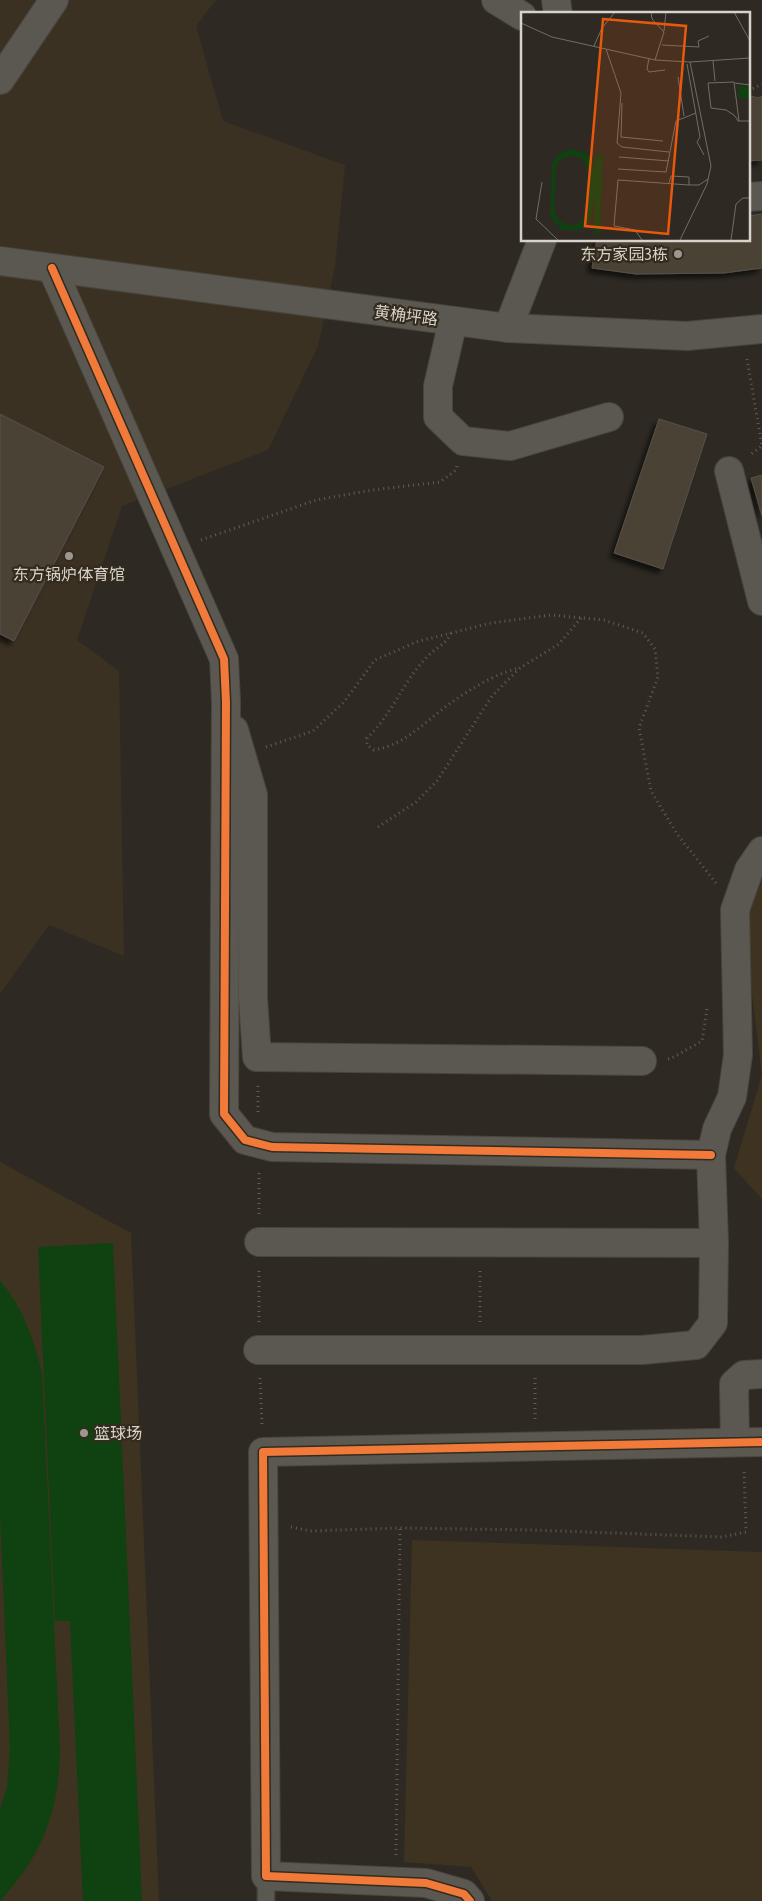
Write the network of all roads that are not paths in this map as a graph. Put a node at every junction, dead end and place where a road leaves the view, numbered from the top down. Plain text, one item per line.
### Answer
1 (54, 0) edge
2 (496, 0) edge
3 (521, 15) edge
4 (0, 80) edge
5 (542, 241) edge
6 (0, 261) edge
7 (52, 268) junction
8 (453, 321) junction
9 (508, 328) junction
10 (752, 330) edge
11 (609, 417) dead end
12 (729, 471) road end
13 (762, 601) edge
14 (226, 702) junction
15 (762, 851) edge
16 (642, 1061) road end
17 (711, 1155) junction
18 (259, 1242) road end
19 (714, 1244) junction
20 (258, 1350) road end
21 (762, 1374) edge
22 (762, 1442) edge
23 (740, 1454) junction
24 (266, 1889) edge
25 (470, 1901) edge

1 - 4 street
2 - 3 street
5 - 9 street
6 - 7 street, 黄桷坪路
7 - 8 street, 黄桷坪路
7 - 14 street
8 - 9 street, 黄桷坪路
8 - 11 street
9 - 10 street, 黄桷坪路
12 - 13 street
14 - 16 street
14 - 17 street
15 - 17 street
17 - 19 street
18 - 19 street
19 - 20 street
21 - 23 street
22 - 23 street
23 - 24 street
24 - 25 street

